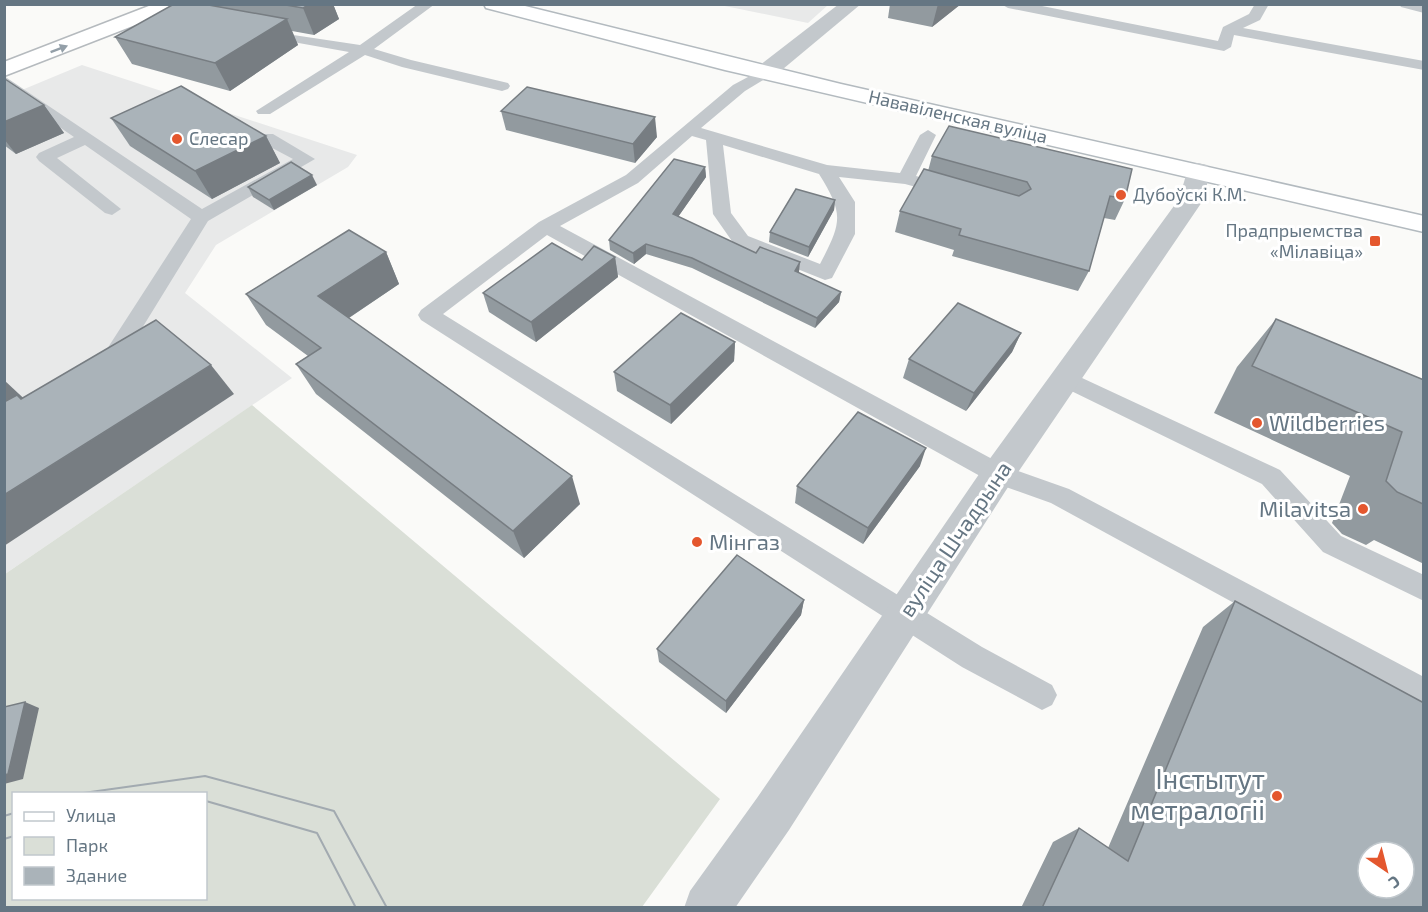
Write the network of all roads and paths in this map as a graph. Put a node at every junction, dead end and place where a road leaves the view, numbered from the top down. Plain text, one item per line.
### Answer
1 (428, 4) edge
2 (493, 4) edge
3 (852, 4) edge
4 (1008, 4) edge
5 (1262, 4) edge
6 (1406, 4) edge
7 (1424, 9) edge
8 (168, 11) edge
9 (247, 30) edge
10 (1228, 30) junction
11 (363, 50) junction
12 (1424, 66) edge
13 (4, 70) edge
14 (763, 74) junction
15 (4, 81) edge
16 (502, 86) dead end
17 (264, 111) dead end
18 (692, 131) junction
19 (928, 135) dead end
20 (714, 137) junction
21 (87, 138) junction
22 (267, 138) edge
23 (826, 170) junction
24 (1198, 170) junction
25 (906, 179) junction
26 (969, 197) edge
27 (112, 209) dead end
28 (201, 217) junction
29 (1424, 224) edge
30 (546, 226) junction
31 (1067, 379) junction
32 (95, 385) edge
33 (998, 474) junction
34 (1424, 589) edge
35 (904, 614) junction
36 (1424, 693) edge
37 (1042, 695) dead end
38 (707, 908) edge

1 - 11 lane
2 - 14 street, Нававіленская вуліца
3 - 14 street
4 - 10 lane
5 - 10 lane
6 - 7 lane
13 -> 8 street
9 - 11 lane
10 - 12 lane
11 - 16 lane
11 - 17 lane
14 - 18 lane
14 - 24 street, Нававіленская вуліца
15 - 21 lane
18 - 20 lane
18 - 30 lane
19 - 25 lane
20 - 23 lane
20 - 23 lane
21 - 27 lane
21 - 28 lane
22 - 28 lane
23 - 25 lane
24 - 29 street, Нававіленская вуліца
24 - 31 street, вуліца Шчадрына
25 - 26 lane
28 - 32 lane
30 - 33 lane
30 - 35 lane
31 - 33 street, вуліца Шчадрына
31 - 34 lane
33 - 35 street, вуліца Шчадрына
33 - 36 lane
35 - 37 lane
35 - 38 street, вуліца Шчадрына

